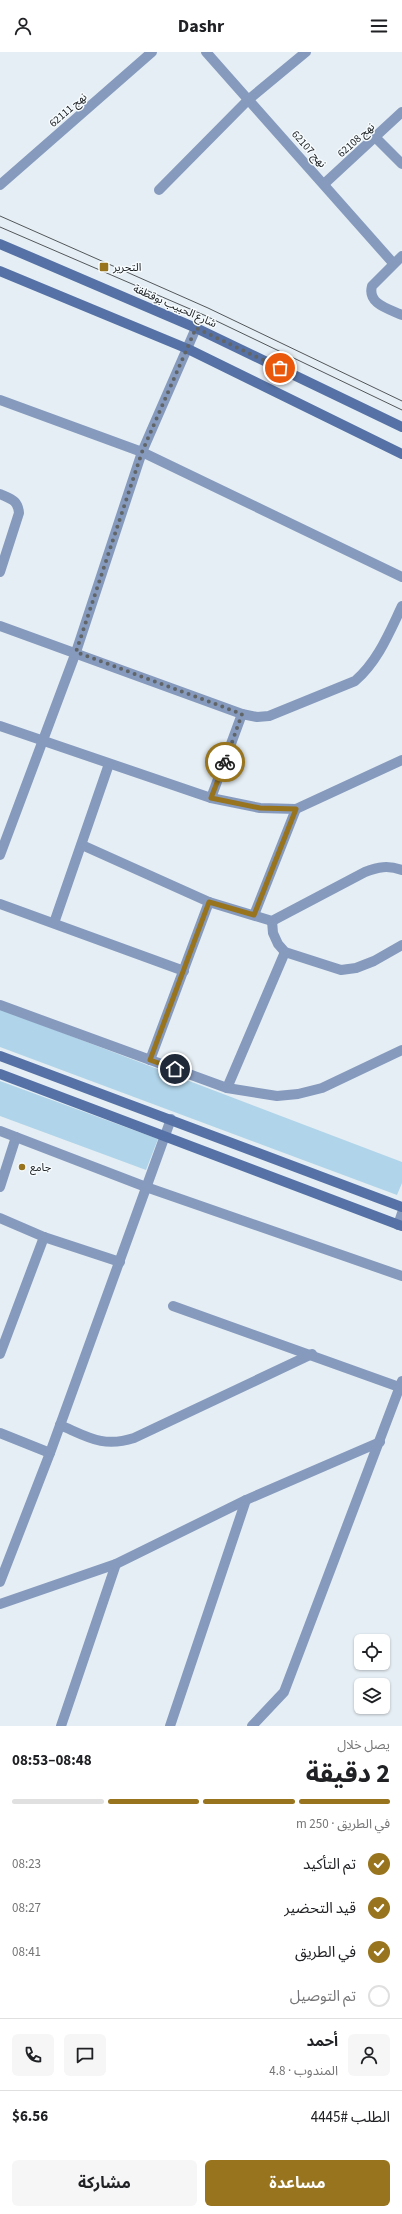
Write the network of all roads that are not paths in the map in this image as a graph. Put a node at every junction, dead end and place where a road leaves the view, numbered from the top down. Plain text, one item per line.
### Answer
1 (152, 52) edge
2 (206, 52) edge
3 (306, 52) edge
4 (248, 100) junction
5 (402, 112) edge
6 (376, 138) junction
7 (402, 164) edge
8 (324, 184) junction
9 (0, 185) edge
10 (159, 190) dead end
11 (0, 244) edge
12 (402, 256) edge
13 (393, 263) junction
14 (0, 271) edge
15 (402, 315) edge
16 (196, 328) junction
17 (188, 349) junction
18 (0, 400) edge
19 (402, 427) edge
20 (142, 452) junction
21 (402, 454) edge
22 (0, 494) edge
23 (0, 572) edge
24 (402, 577) edge
25 (402, 606) edge
26 (0, 626) edge
27 (76, 652) junction
28 (242, 714) junction
29 (0, 726) edge
30 (42, 740) junction
31 (402, 760) edge
32 (109, 764) junction
33 (211, 798) junction
34 (296, 809) junction
35 (82, 845) junction
36 (0, 855) edge
37 (402, 870) edge
38 (209, 902) junction
39 (0, 904) edge
40 (254, 915) junction
41 (272, 921) junction
42 (54, 924) junction
43 (402, 946) edge
44 (285, 952) junction
45 (184, 971) junction
46 (0, 1005) edge
47 (402, 1050) edge
48 (0, 1056) edge
49 (150, 1060) junction
50 (0, 1074) edge
51 (227, 1088) junction
52 (171, 1119) junction
53 (0, 1131) edge
54 (165, 1136) junction
55 (16, 1137) junction
56 (0, 1187) edge
57 (146, 1187) junction
58 (402, 1207) edge
59 (402, 1213) edge
60 (0, 1218) edge
61 (400, 1226) edge
62 (44, 1237) junction
63 (120, 1262) junction
64 (402, 1276) edge
65 (173, 1306) dead end
66 (0, 1354) edge
67 (312, 1354) junction
68 (401, 1385) edge
69 (60, 1425) junction
70 (0, 1433) edge
71 (380, 1442) junction
72 (50, 1453) junction
73 (246, 1500) junction
74 (116, 1564) junction
75 (0, 1582) edge
76 (0, 1604) edge
77 (61, 1726) edge
78 (170, 1726) edge
79 (252, 1726) edge

1 - 9 street, نهج 62111
2 - 4 street, نهج 62107
3 - 4 street
4 - 8 street, نهج 62107
4 - 10 street
5 - 6 street, نهج 62108
6 - 7 street
6 - 8 street, نهج 62108
8 - 13 street, نهج 62107
11 - 16 main road, شارع الحبيب بوقطفة
12 - 13 street
13 - 15 street
14 - 17 main road
16 - 17 street
16 - 19 main road, شارع الحبيب بوقطفة
17 - 20 street
17 - 21 main road
18 - 20 street
20 - 24 street
20 - 27 street
22 - 23 street
25 - 28 street
26 - 27 street
27 - 28 street
27 - 30 street
28 - 33 street
29 - 30 street
30 - 32 street
30 - 36 street
31 - 34 street
32 - 33 street
32 - 35 street
33 - 34 street
34 - 40 street
35 - 38 street
35 - 42 street
37 - 41 street
38 - 40 street
38 - 45 street
39 - 42 street
40 - 41 street
41 - 44 street
42 - 45 street
43 - 44 street
44 - 51 street
45 - 49 street
46 - 49 street
47 - 51 street
48 - 52 main road
49 - 51 street
50 - 54 main road
52 - 54 street
52 - 58 main road
53 - 55 street
54 - 57 street
54 - 61 main road
55 - 56 street
55 - 57 street
57 - 63 street
57 - 64 street
59 - 61 street
60 - 62 street
62 - 63 street
62 - 66 street
63 - 69 street
65 - 67 street
67 - 68 street
67 - 69 street
68 - 71 street
69 - 72 street
70 - 72 street
71 - 73 street
71 - 79 street
72 - 75 street
73 - 74 street
73 - 78 street
74 - 76 street
74 - 77 street

